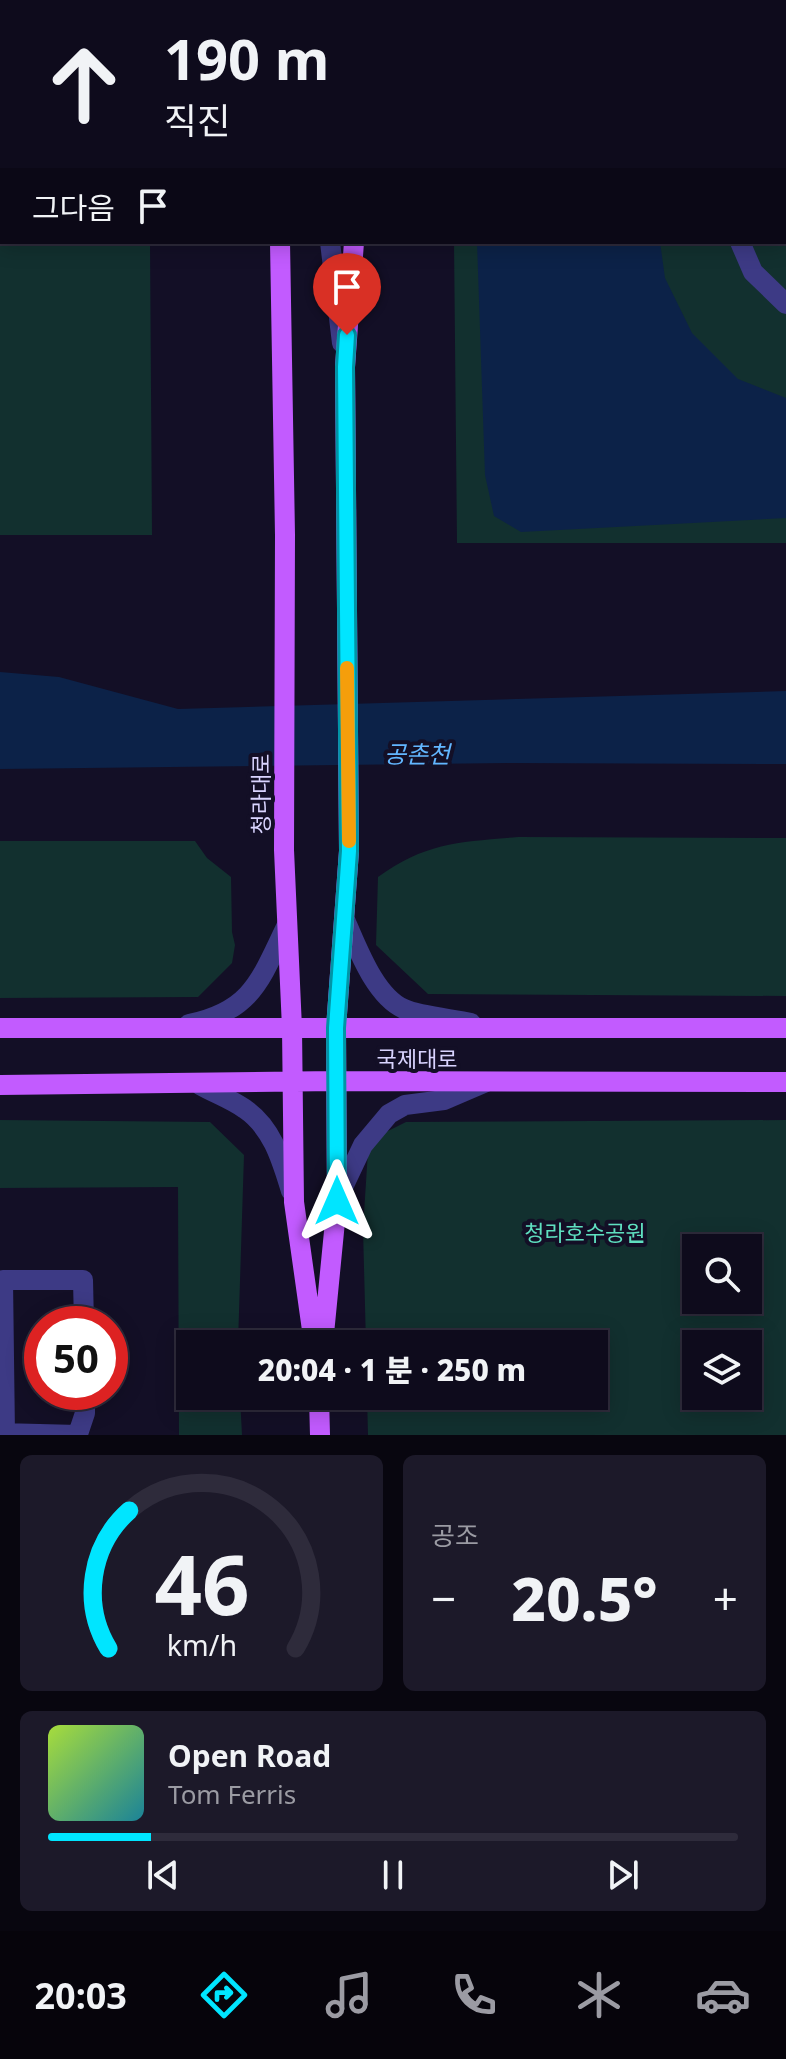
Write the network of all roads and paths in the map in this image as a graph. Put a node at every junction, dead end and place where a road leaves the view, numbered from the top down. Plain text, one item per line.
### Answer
1 (280, 244) edge
2 (330, 244) edge
3 (354, 244) edge
4 (741, 244) edge
5 (786, 304) edge
6 (345, 367) junction
7 (346, 922) junction
8 (287, 925) junction
9 (0, 1028) edge
10 (167, 1028) junction
11 (292, 1028) junction
12 (336, 1028) junction
13 (494, 1028) junction
14 (786, 1028) edge
15 (336, 1081) junction
16 (293, 1082) junction
17 (486, 1082) junction
18 (786, 1082) edge
19 (0, 1085) edge
20 (200, 1085) junction
21 (337, 1201) junction
22 (294, 1202) junction
23 (84, 1306) edge
24 (312, 1330) edge
25 (324, 1330) edge
26 (85, 1410) edge
27 (319, 1410) edge
28 (3, 1434) edge
29 (78, 1434) edge
30 (320, 1435) edge

1 - 8 main road, 청라대로
2 - 6 street
3 - 6 main road
4 - 5 street
6 - 7 main road
7 - 12 main road
7 - 13 street
8 - 10 street
8 - 11 main road, 청라대로
9 - 10 main road, 국제대로
10 - 11 main road, 국제대로
11 - 12 main road, 국제대로
11 - 16 main road, 청라대로
12 - 13 main road, 국제대로
12 - 15 main road
13 - 14 main road, 국제대로
15 - 16 main road, 국제대로
15 - 17 main road, 국제대로
15 - 21 main road
16 - 20 main road, 국제대로
16 - 22 main road, 청라대로
17 - 18 main road, 국제대로
17 - 21 street
19 - 20 main road, 국제대로
20 - 22 street
21 - 25 main road
22 - 24 main road, 청라대로
23 - 28 street
26 - 29 street
27 - 30 main road
28 - 29 street

